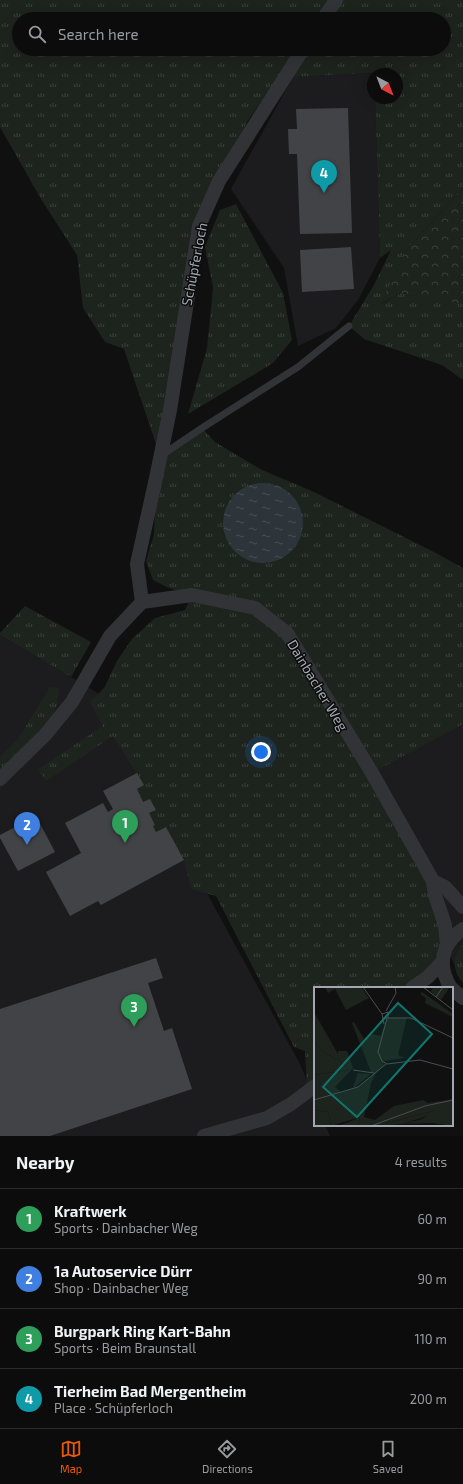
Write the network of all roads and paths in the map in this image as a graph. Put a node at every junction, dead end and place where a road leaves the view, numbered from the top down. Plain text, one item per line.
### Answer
1 (336, 0) edge
2 (328, 12) edge
3 (299, 56) edge
4 (349, 326) dead end
5 (160, 456) junction
6 (142, 602) junction
7 (0, 780) edge
8 (433, 882) junction
9 (463, 907) edge
10 (463, 929) edge
11 (447, 945) junction
12 (443, 961) junction
13 (413, 987) edge
14 (450, 987) edge
15 (453, 990) edge
16 (463, 998) edge
17 (314, 1087) edge
18 (204, 1136) edge

1 - 2 street
3 - 5 street, Schüpferloch
4 - 5 lane
5 - 6 street, Schüpferloch
6 - 7 street
6 - 8 street, Dainbacher Weg
8 - 9 street
8 - 11 street, Dainbacher Weg
10 - 11 street
11 - 12 street
12 - 13 street
12 - 14 street
15 - 16 street
17 - 18 street

